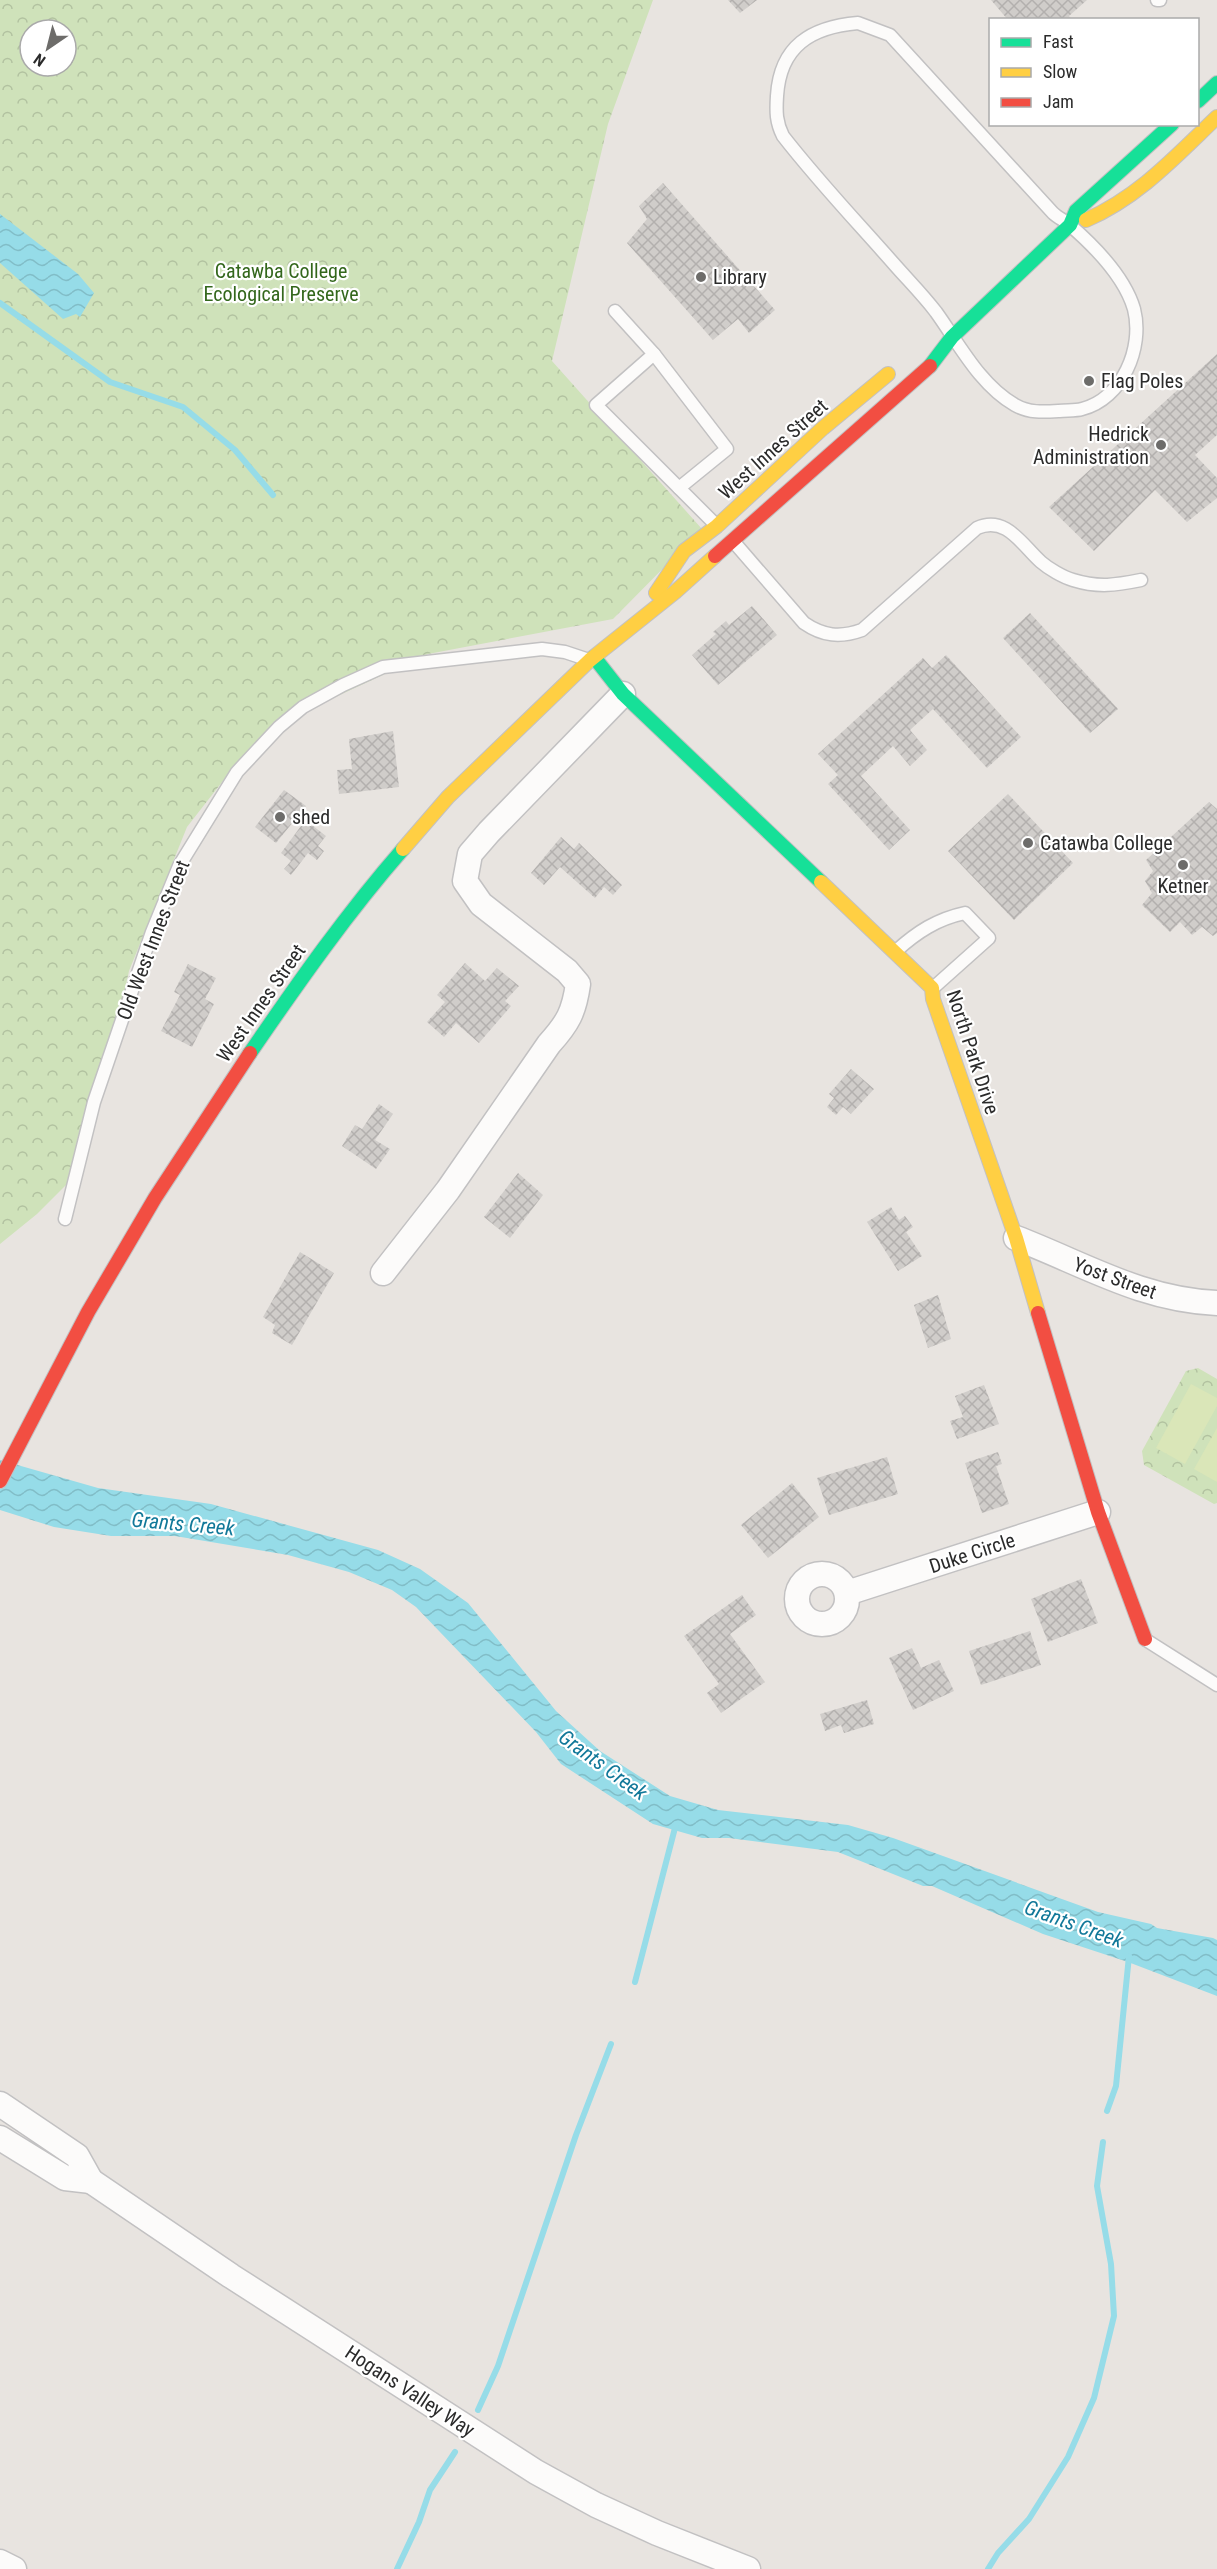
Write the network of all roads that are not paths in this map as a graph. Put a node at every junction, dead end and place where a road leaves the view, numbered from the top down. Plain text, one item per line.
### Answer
1 (1217, 83) edge
2 (1199, 99) edge
3 (1217, 117) edge
4 (1170, 126) edge
5 (1070, 225) junction
6 (615, 311) dead end
7 (952, 337) junction
8 (930, 345) dead end
9 (654, 354) junction
10 (900, 364) dead end
11 (679, 488) junction
12 (717, 526) junction
13 (732, 540) junction
14 (1141, 580) dead end
15 (643, 615) junction
16 (592, 659) junction
17 (623, 694) junction
18 (895, 952) junction
19 (933, 988) junction
20 (65, 1220) dead end
21 (1016, 1238) junction
22 (383, 1273) dead end
23 (1217, 1303) edge
24 (0, 1481) edge
25 (1098, 1512) junction
26 (847, 1593) dead end
27 (1145, 1639) joint
28 (1217, 1685) edge
29 (0, 2104) edge
30 (0, 2138) edge
31 (91, 2181) junction
32 (0, 2562) edge
33 (14, 2569) edge
34 (748, 2569) edge

1 - 2 main road
3 - 5 main road, West Innes Street
4 - 5 main road, West Innes Street
5 - 7 main road, West Innes Street
5 - 7 lane
5 - 7 lane
6 - 9 lane
7 - 8 main road, West Innes Street
7 - 13 main road, West Innes Street
9 - 11 lane
9 - 11 lane
10 - 12 main road, West Innes Street
11 - 12 lane
12 - 13 lane
12 - 15 main road, West Innes Street
13 - 14 lane
13 - 15 main road, West Innes Street
15 - 16 main road, West Innes Street
16 - 17 main road, North Park Drive
16 - 20 lane, Old West Innes Street
16 - 24 main road, West Innes Street
17 - 18 main road, North Park Drive
17 - 22 street
18 - 19 main road, North Park Drive
18 - 19 lane
19 - 21 main road, North Park Drive
21 - 23 street, Yost Street
21 - 25 main road, North Park Drive
25 - 26 street, Duke Circle
25 - 27 main road, North Park Drive
27 - 28 lane
29 - 31 street, Hogans Valley Way
30 - 31 street, Hogans Valley Way
31 - 34 street, Hogans Valley Way
32 - 33 street

